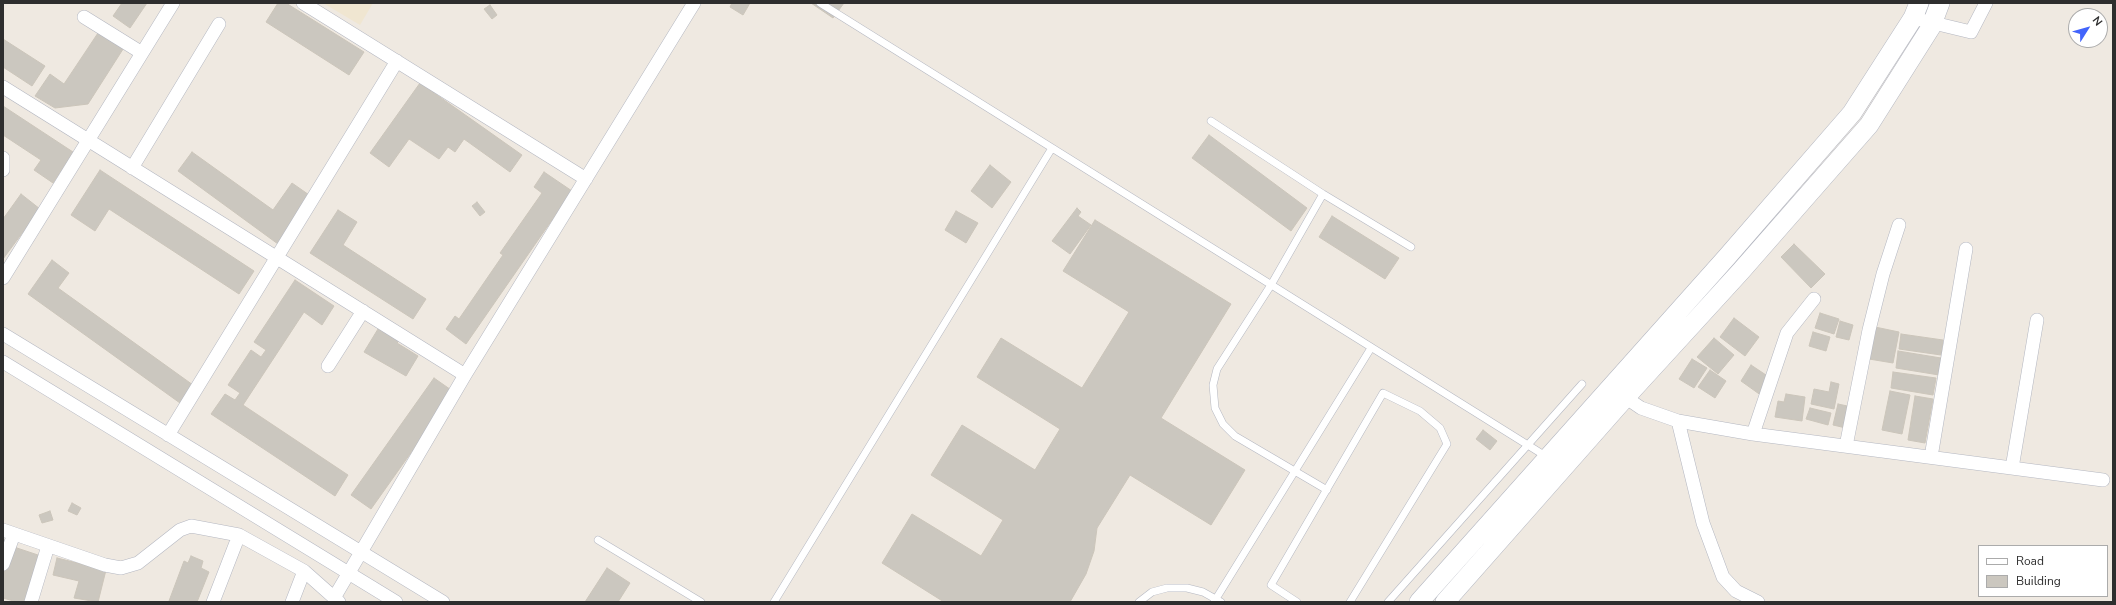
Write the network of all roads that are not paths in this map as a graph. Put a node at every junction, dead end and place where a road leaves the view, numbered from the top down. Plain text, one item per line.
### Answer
1 (173, 3) edge
2 (303, 3) edge
3 (694, 3) edge
4 (820, 3) edge
5 (1940, 3) edge
6 (1986, 3) edge
7 (1916, 11) edge
8 (84, 17) dead end
9 (1933, 22) junction
10 (219, 24) dead end
11 (142, 53) junction
12 (397, 62) junction
13 (3, 87) edge
14 (1211, 121) dead end
15 (88, 140) junction
16 (1052, 148) junction
17 (3, 158) edge
18 (132, 168) junction
19 (3, 170) edge
20 (586, 179) junction
21 (1323, 194) junction
22 (1899, 225) dead end
23 (1411, 247) dead end
24 (1966, 249) dead end
25 (276, 258) junction
26 (3, 278) edge
27 (1271, 285) junction
28 (1814, 299) dead end
29 (363, 311) junction
30 (2037, 320) dead end
31 (3, 334) edge
32 (1371, 348) junction
33 (3, 362) edge
34 (328, 366) dead end
35 (465, 375) junction
36 (1582, 384) dead end
37 (1618, 392) junction
38 (1678, 421) junction
39 (1753, 434) junction
40 (168, 435) junction
41 (1528, 445) junction
42 (1846, 446) junction
43 (1547, 457) junction
44 (1931, 457) junction
45 (2012, 468) junction
46 (1562, 469) junction
47 (1295, 472) junction
48 (2103, 480) dead end
49 (1327, 490) junction
50 (8, 532) edge
51 (239, 535) junction
52 (598, 540) dead end
53 (48, 546) junction
54 (360, 552) junction
55 (3, 564) edge
56 (304, 571) junction
57 (349, 573) junction
58 (336, 600) edge
59 (1217, 601) edge
60 (31, 602) edge
61 (213, 602) edge
62 (292, 602) edge
63 (396, 602) edge
64 (443, 602) edge
65 (702, 602) edge
66 (774, 602) edge
67 (1139, 602) edge
68 (1297, 602) edge
69 (1350, 602) edge
70 (1388, 602) edge
71 (1419, 602) edge
72 (1445, 602) edge
73 (1758, 602) edge

1 - 11 street
2 - 12 street
3 - 20 street
4 - 16 lane
5 - 9 main road
6 - 9 street
7 - 9 street
7 - 37 main road
8 - 11 street
9 - 37 main road
10 - 18 street
11 - 15 street
12 - 20 street
12 - 25 street
13 - 15 street
14 - 21 lane
15 - 18 street
15 - 26 street
16 - 27 lane
16 - 66 lane
17 - 19 street
18 - 25 street
20 - 35 street
21 - 23 lane
21 - 27 lane
22 - 42 street
24 - 44 street
25 - 29 street
25 - 40 street
27 - 32 lane
27 - 47 lane
28 - 39 street
29 - 34 street
29 - 35 street
30 - 45 street
31 - 40 street
32 - 41 lane
32 - 47 lane
33 - 57 street
35 - 54 street
36 - 41 lane
37 - 38 street
37 - 43 main road
37 - 46 main road
38 - 39 street
38 - 73 street
39 - 42 street
40 - 54 street
41 - 43 lane
41 - 70 lane
42 - 44 street
43 - 46 main road
43 - 71 main road
44 - 45 street
45 - 48 street
46 - 72 main road
47 - 49 lane
47 - 59 lane
49 - 68 lane
49 - 69 lane
50 - 53 street
50 - 55 street
51 - 53 street
51 - 56 street
51 - 61 street
52 - 65 lane
53 - 60 street
54 - 57 street
54 - 64 street
56 - 58 street
56 - 62 street
57 - 58 street
57 - 63 street
59 - 67 lane

